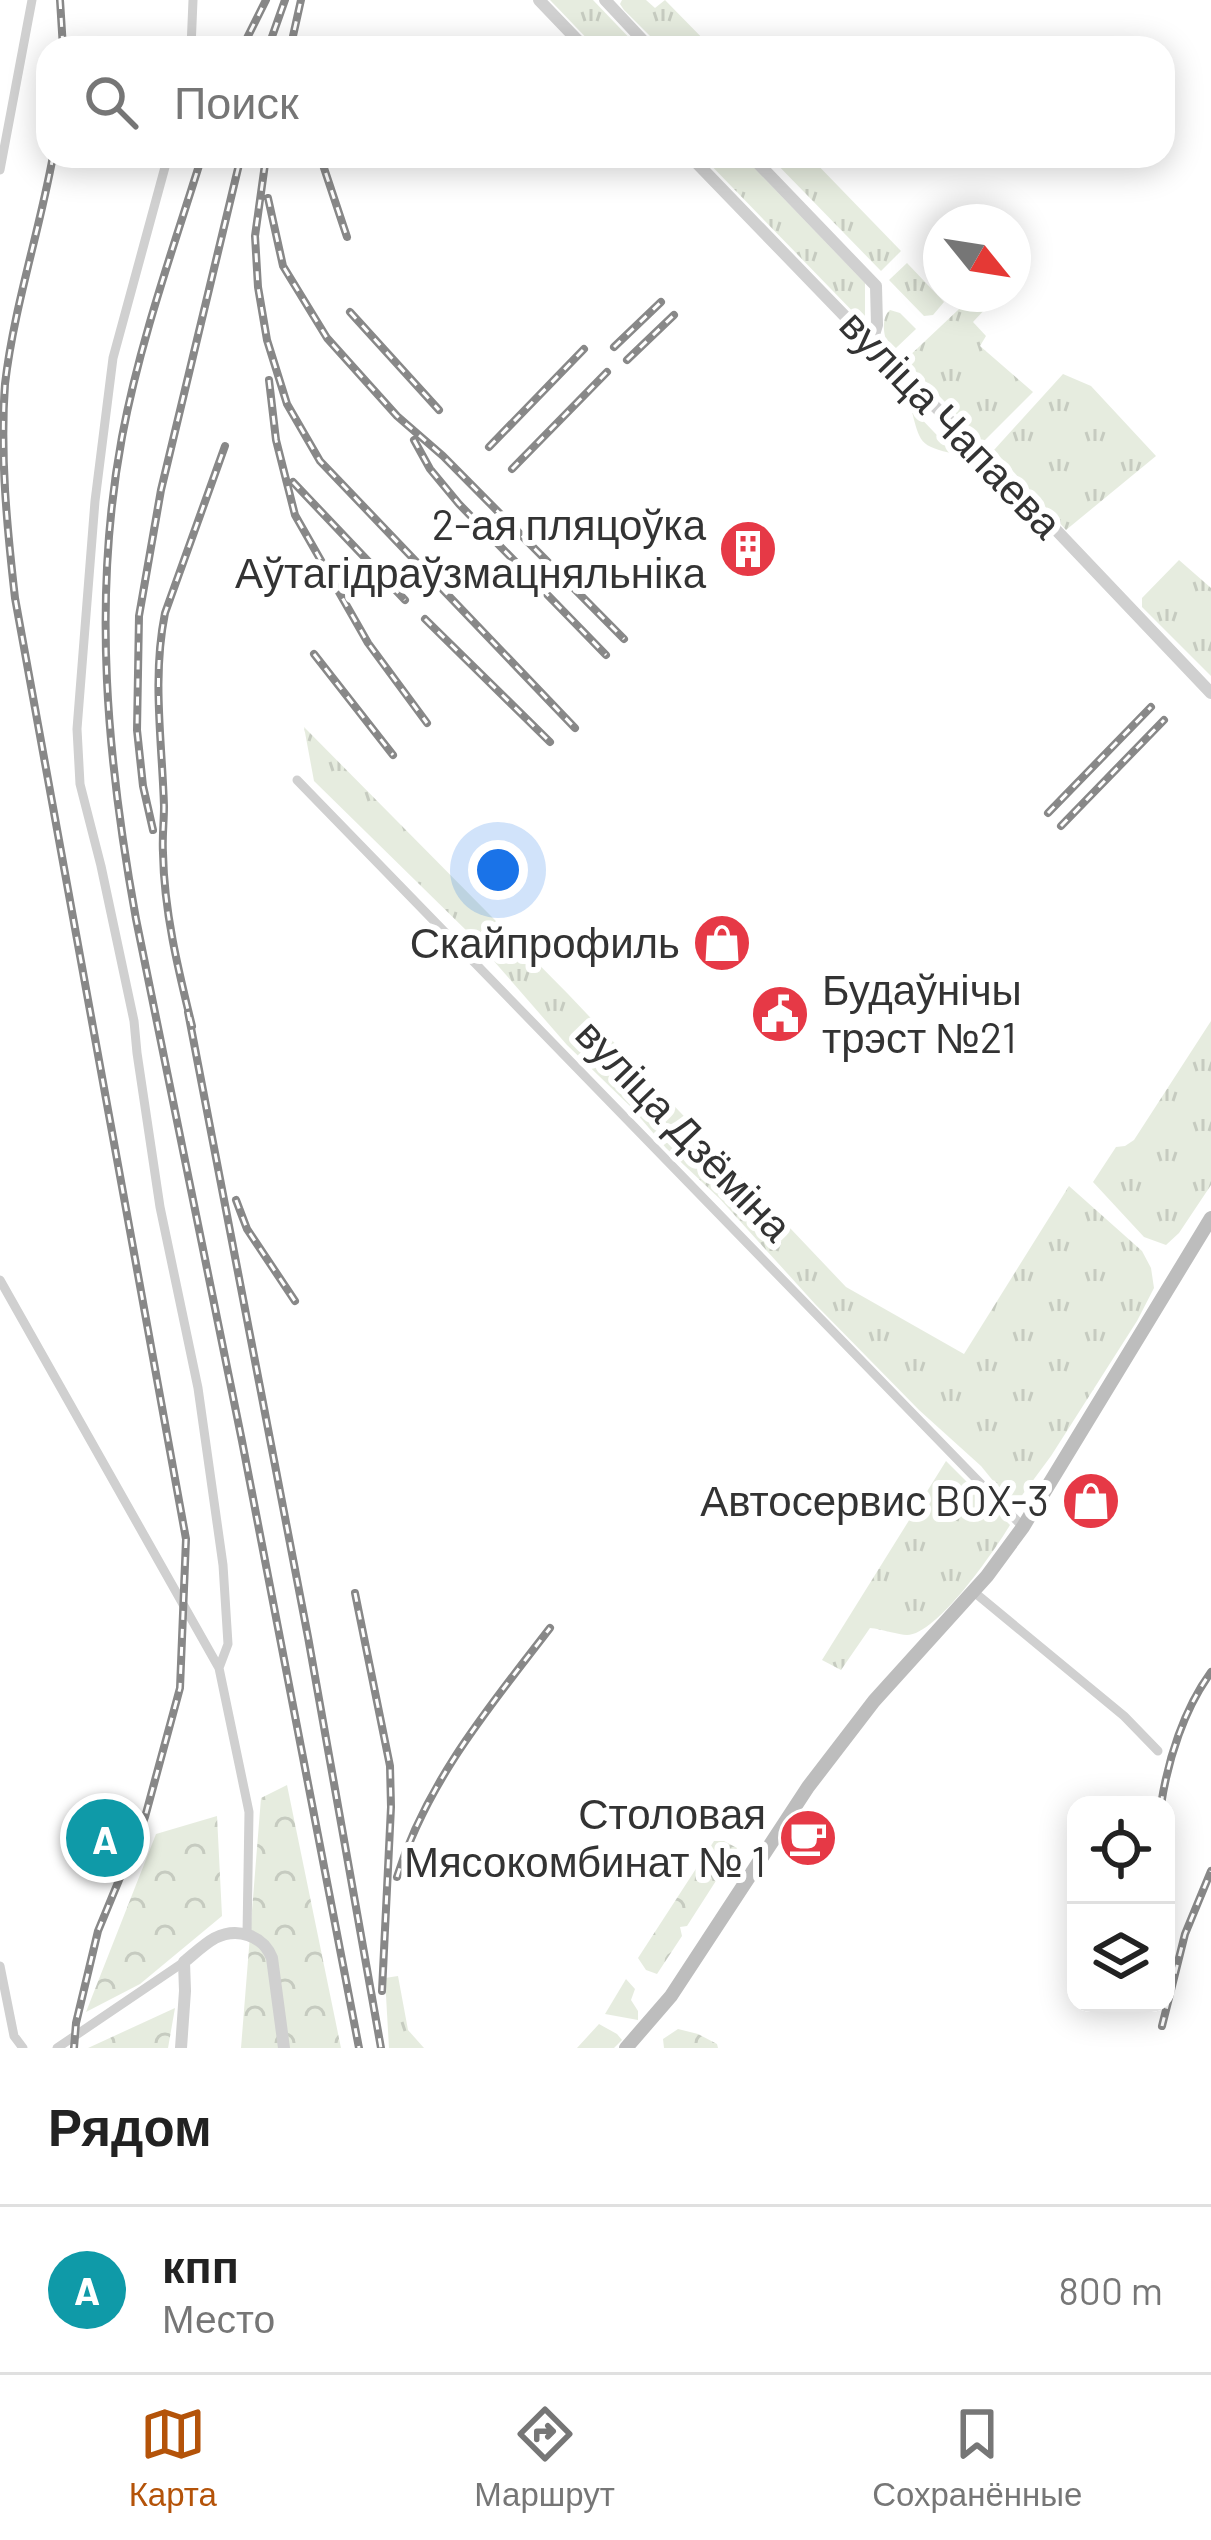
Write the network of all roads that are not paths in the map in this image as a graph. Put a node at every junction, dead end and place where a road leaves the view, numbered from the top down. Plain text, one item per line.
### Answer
1 (32, 0) edge
2 (194, 0) edge
3 (539, 0) edge
4 (605, 0) edge
5 (191, 36) edge
6 (574, 36) edge
7 (639, 36) edge
8 (165, 168) edge
9 (702, 168) edge
10 (763, 168) edge
11 (0, 170) edge
12 (872, 341) junction
13 (1211, 693) edge
14 (297, 780) dead end
15 (1211, 1219) edge
16 (0, 1280) edge
17 (1023, 1527) junction
18 (974, 1592) junction
19 (220, 1668) junction
20 (1158, 1750) dead end
21 (247, 1934) junction
22 (184, 1962) junction
23 (0, 1966) edge
24 (22, 2048) edge
25 (57, 2048) edge
26 (181, 2048) edge
27 (284, 2048) edge
28 (626, 2048) edge

1 - 11 street
2 - 5 street
3 - 6 street
4 - 7 street
8 - 19 street
9 - 12 street, вуліца Чапаева
10 - 12 street
12 - 13 street, вуліца Чапаева
14 - 17 street, вуліца Дзёміна
15 - 17 main road
16 - 19 street
17 - 18 main road
18 - 20 street
18 - 28 main road
19 - 21 street
21 - 22 street
21 - 27 street
22 - 25 street
22 - 26 street
23 - 24 street

